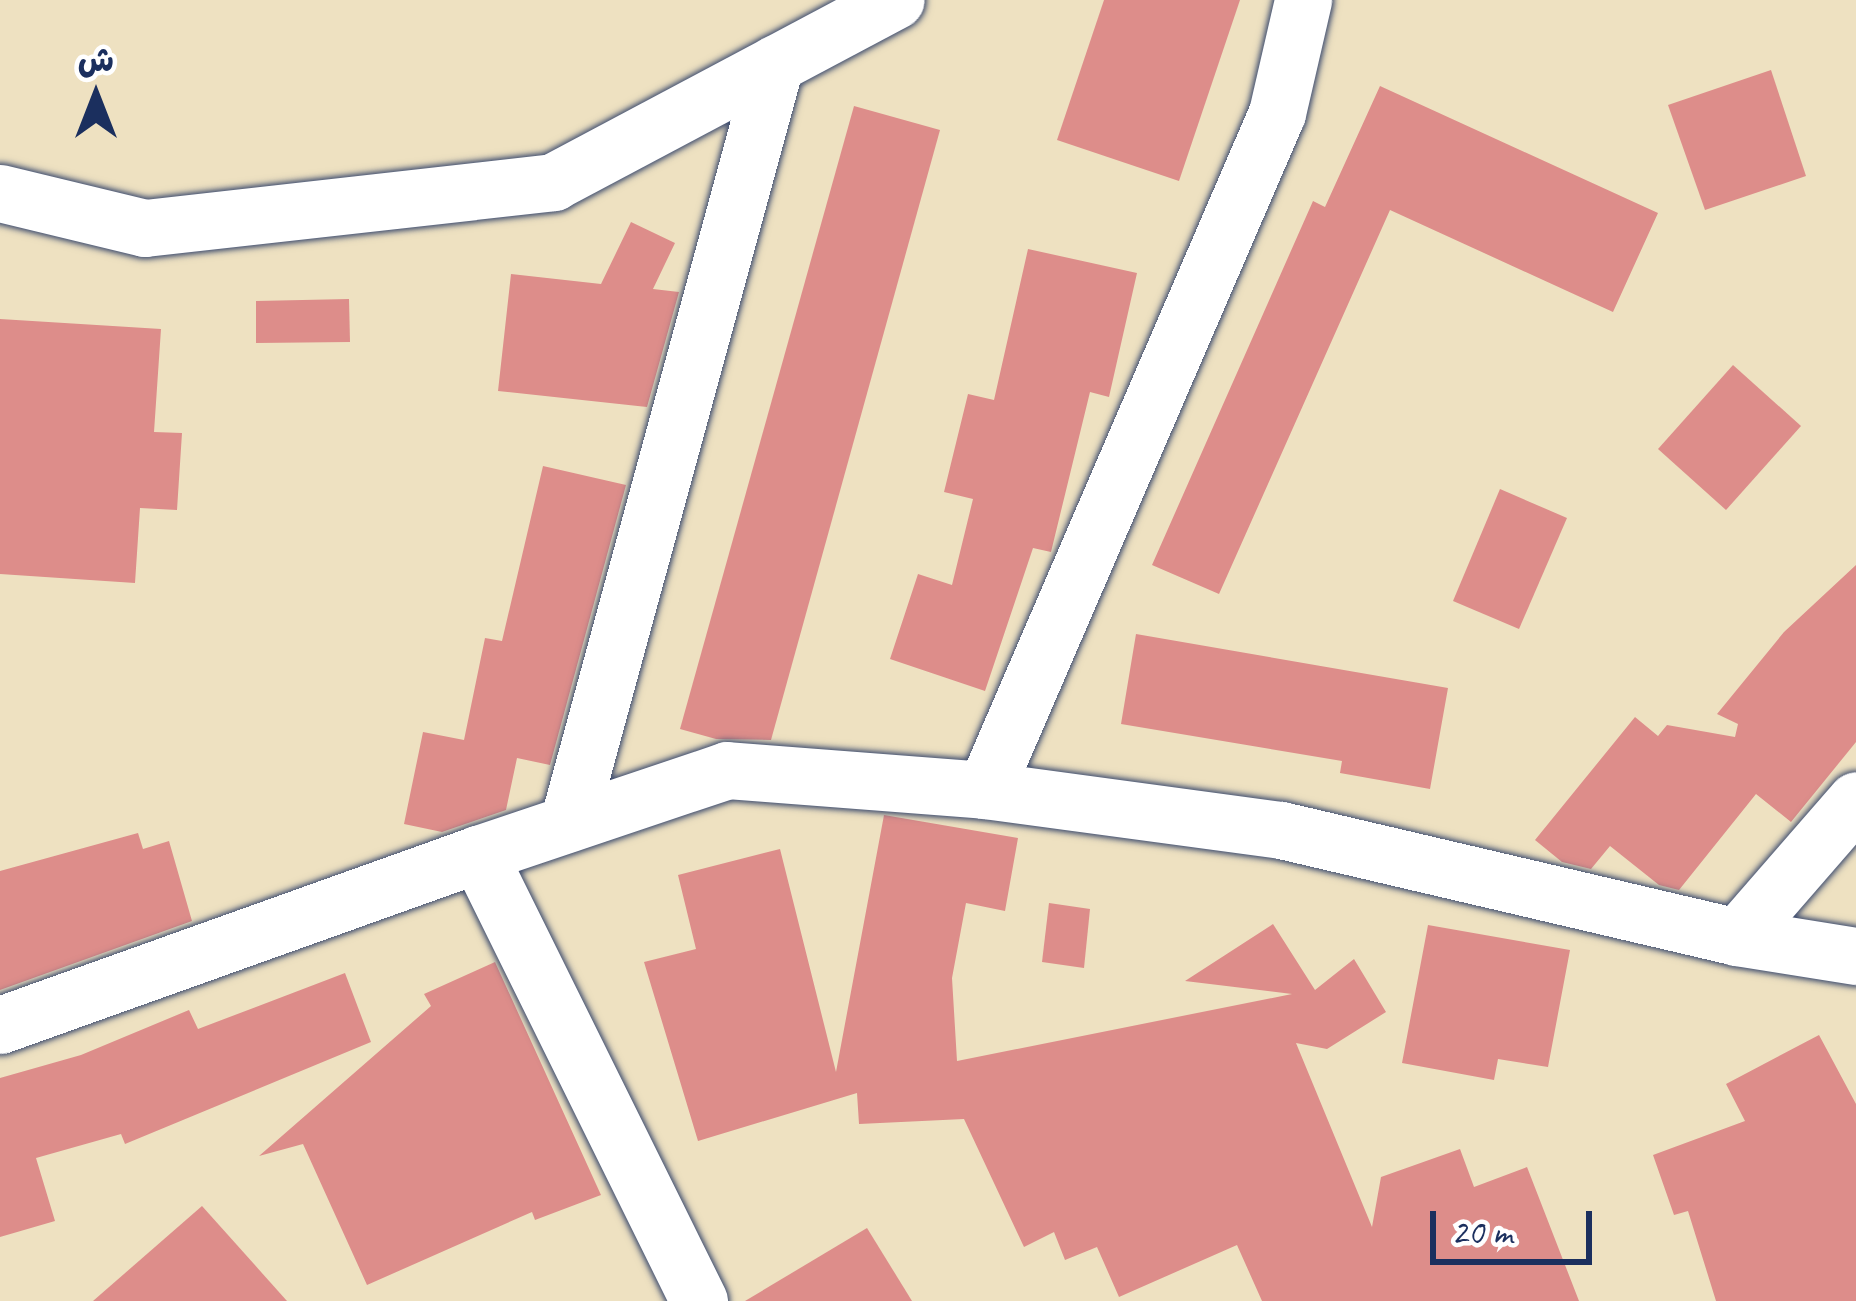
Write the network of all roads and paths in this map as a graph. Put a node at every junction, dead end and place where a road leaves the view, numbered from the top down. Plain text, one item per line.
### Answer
1 (896, 0) edge
2 (1303, 0) edge
3 (775, 64) junction
4 (0, 193) edge
5 (986, 790) junction
6 (1856, 800) edge
7 (568, 823) junction
8 (478, 854) junction
9 (1737, 937) junction
10 (1856, 956) edge
11 (0, 1024) edge
12 (699, 1301) edge

1 - 3 street
2 - 5 street
3 - 4 street
3 - 7 street
5 - 7 street
5 - 9 street
6 - 9 street
7 - 8 street
8 - 11 street
8 - 12 street
9 - 10 street

